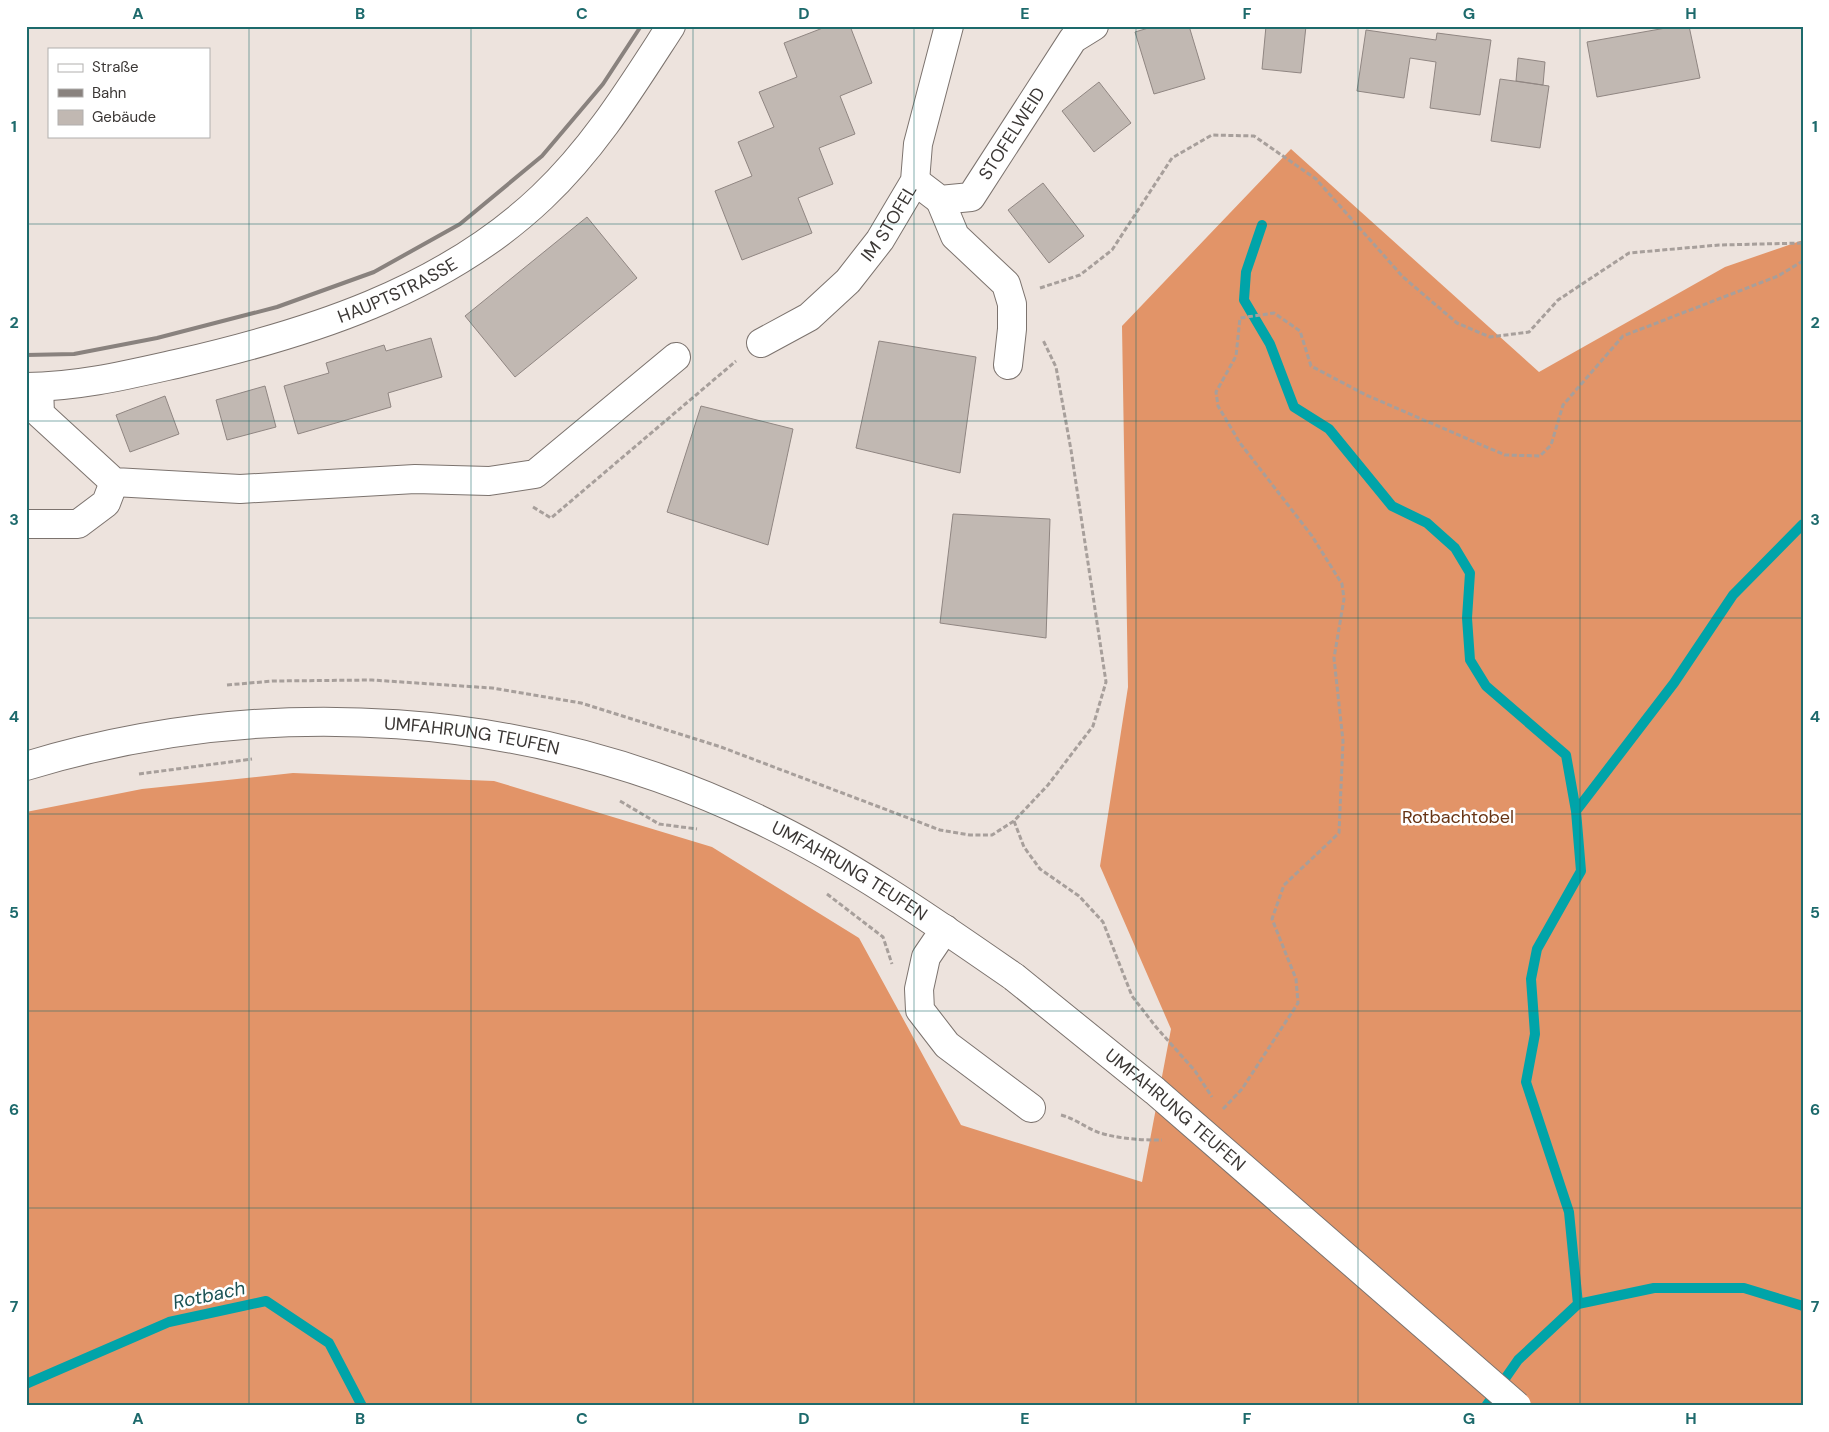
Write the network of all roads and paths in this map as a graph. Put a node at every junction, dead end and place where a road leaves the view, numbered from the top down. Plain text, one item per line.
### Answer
1 (670, 26) edge
2 (948, 26) edge
3 (1094, 26) edge
4 (914, 181) junction
5 (940, 200) junction
6 (1803, 243) edge
7 (1803, 261) edge
8 (1009, 294) junction
9 (761, 343) joint
10 (676, 358) dead end
11 (1008, 365) dead end
12 (33, 387) edge
13 (114, 482) junction
14 (489, 482) junction
15 (26, 524) edge
16 (260, 758) dead end
17 (26, 766) edge
18 (138, 774) dead end
19 (618, 799) dead end
20 (1014, 821) junction
21 (704, 832) dead end
22 (970, 835) dead end
23 (826, 893) dead end
24 (945, 929) junction
25 (892, 965) dead end
26 (1031, 1108) joint
27 (1168, 1140) dead end
28 (1516, 1406) edge

1 - 12 main road, HAUPTSTRASSE
2 - 4 main road, IM STOFEL
3 - 5 main road, STOFELWEID
4 - 5 main road
4 - 9 main road, IM STOFEL
5 - 8 main road
6 - 8 path
7 - 20 path
8 - 11 main road
8 - 20 path
9 - 14 path
10 - 14 main road
12 - 13 main road
13 - 14 main road
13 - 15 main road
16 - 18 path
17 - 24 main road, UMFAHRUNG TEUFEN
19 - 21 path
20 - 22 path
23 - 25 path
24 - 26 main road
24 - 28 main road, UMFAHRUNG TEUFEN, bridge
26 - 27 path

